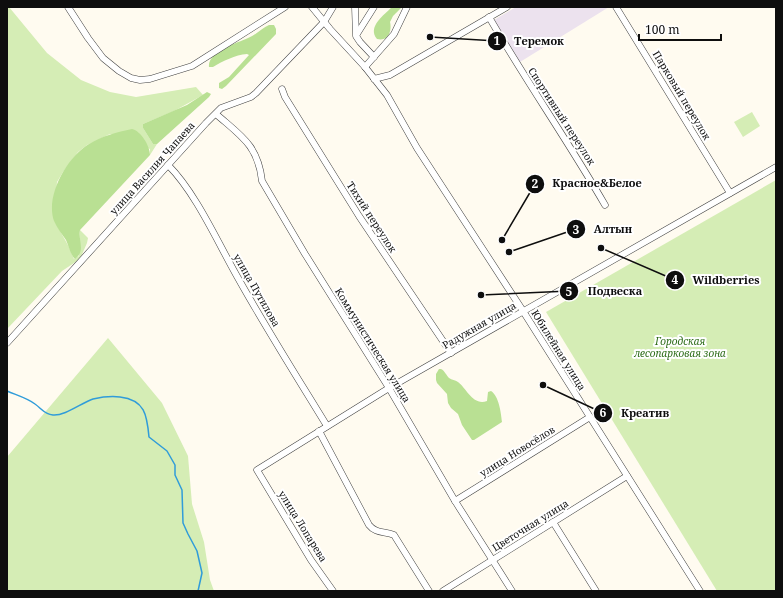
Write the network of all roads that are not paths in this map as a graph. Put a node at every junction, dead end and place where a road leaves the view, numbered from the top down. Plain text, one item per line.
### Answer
1 (68, 7) edge
2 (285, 7) edge
3 (312, 7) edge
4 (333, 7) edge
5 (356, 7) edge
6 (374, 7) edge
7 (408, 7) edge
8 (507, 7) edge
9 (616, 7) edge
10 (489, 17) junction
11 (324, 22) junction
12 (356, 36) junction
13 (374, 57) junction
14 (366, 67) junction
15 (374, 79) junction
16 (282, 89) dead end
17 (216, 114) junction
18 (168, 165) junction
19 (776, 167) edge
20 (730, 193) junction
21 (605, 205) dead end
22 (523, 311) junction
23 (7, 342) edge
24 (451, 353) junction
25 (389, 388) junction
26 (590, 417) junction
27 (327, 426) junction
28 (319, 431) junction
29 (257, 470) joint
30 (627, 476) junction
31 (456, 501) junction
32 (553, 522) junction
33 (492, 560) junction
34 (333, 591) edge
35 (429, 591) edge
36 (442, 591) edge
37 (512, 591) edge
38 (596, 591) edge
39 (700, 591) edge

1 - 2 street
3 - 11 street, Юбилейная улица
4 - 11 street, улица Василия Чапаева
5 - 12 street
6 - 12 street
7 - 13 street
8 - 10 street
9 - 20 street, Парковый переулок
10 - 15 street
10 - 21 street, Спортивный переулок
11 - 14 street, Юбилейная улица
11 - 17 street, улица Василия Чапаева
12 - 13 street
13 - 14 street
14 - 15 street, Юбилейная улица
15 - 22 street, Юбилейная улица
16 - 24 street, Тихий переулок
17 - 18 street, улица Василия Чапаева
17 - 25 street, Коммунистическая улица
18 - 23 street, улица Василия Чапаева
18 - 27 street, улица Путилова
19 - 20 street, Радужная улица
20 - 22 street, Радужная улица
22 - 24 street, Радужная улица
22 - 26 street, Юбилейная улица
24 - 25 street, Радужная улица
25 - 27 street, Радужная улица
25 - 31 street, Коммунистическая улица
26 - 30 street, Юбилейная улица
26 - 31 street, улица Новосёлов
27 - 28 street, Радужная улица
28 - 29 street, Радужная улица
28 - 35 street
29 - 34 street, улица Лопарева
30 - 32 street, Цветочная улица
30 - 39 street, Юбилейная улица
31 - 33 street, Коммунистическая улица
32 - 33 street, Цветочная улица
32 - 38 street
33 - 36 street, Цветочная улица
33 - 37 street, Коммунистическая улица

